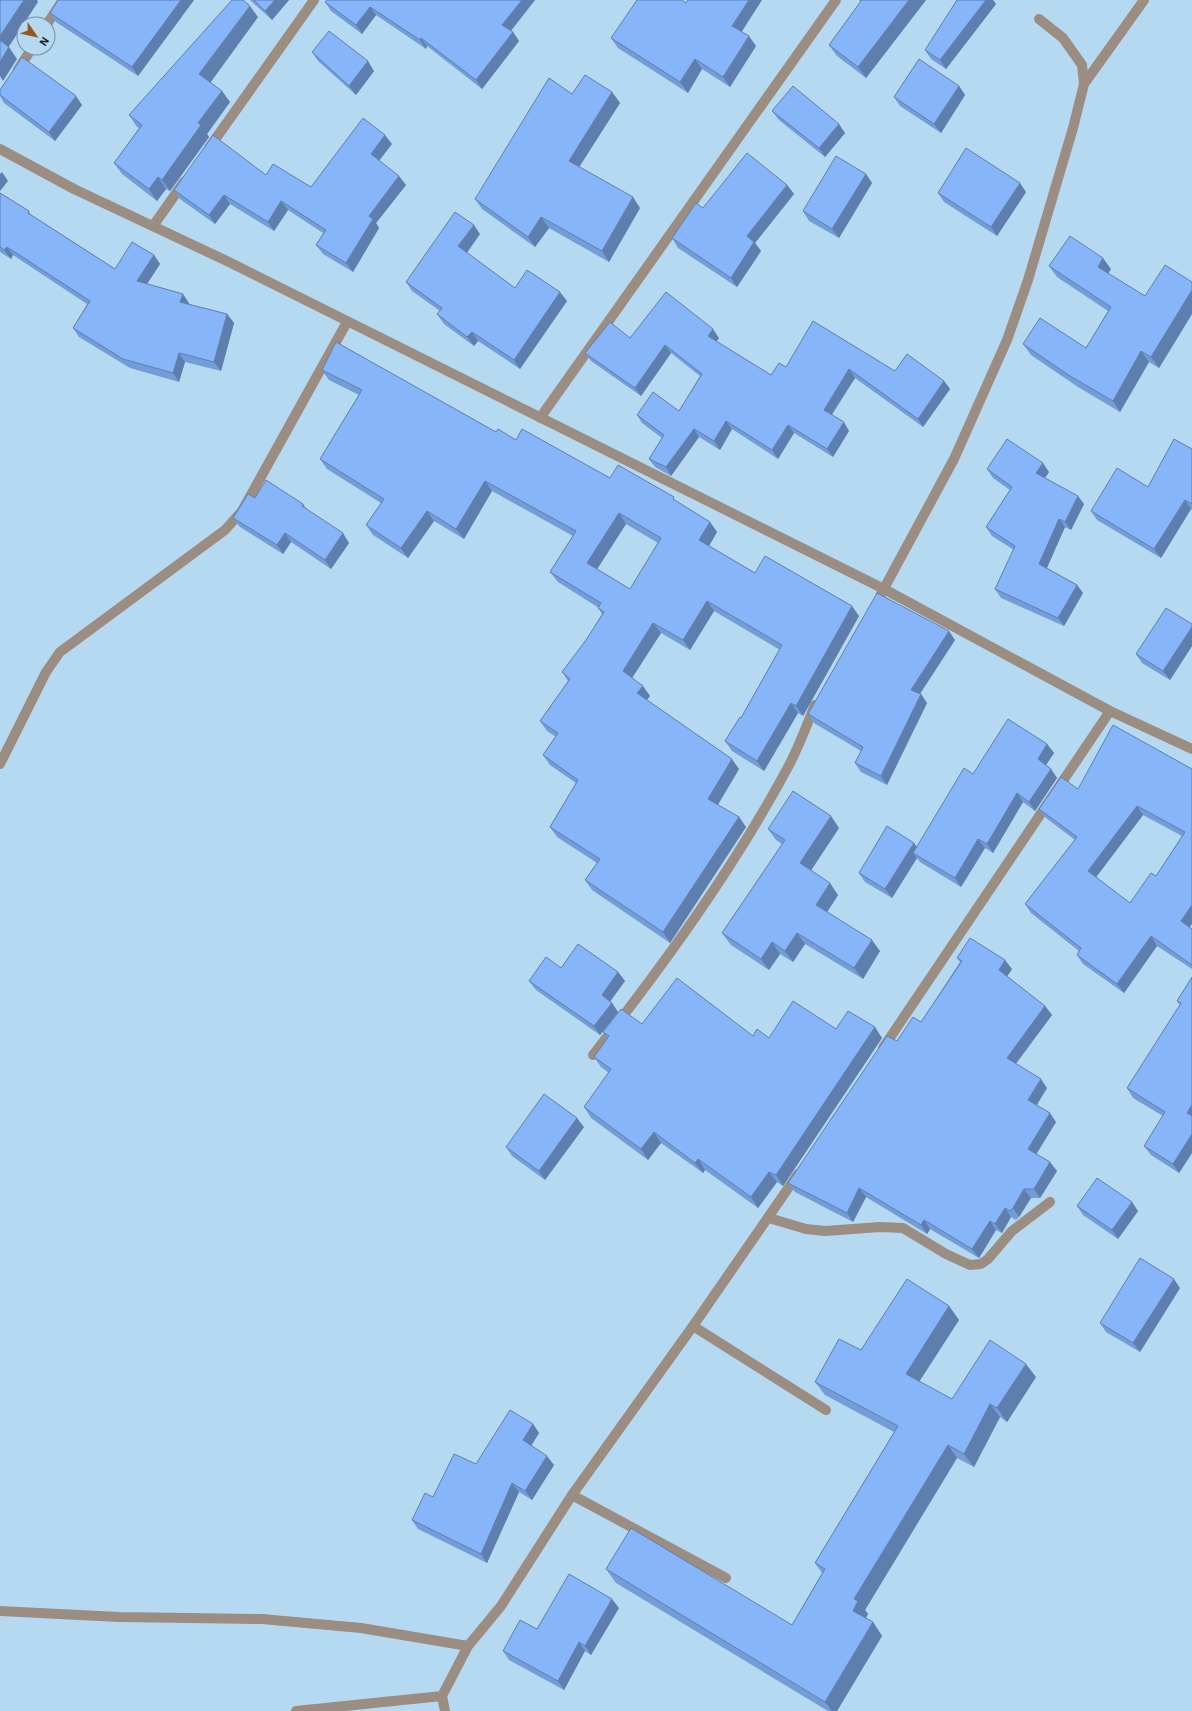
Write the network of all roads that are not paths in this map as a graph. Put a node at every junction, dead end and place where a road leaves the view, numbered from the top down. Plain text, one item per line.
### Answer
1 (63, 0) edge
2 (314, 0) edge
3 (836, 0) edge
4 (1144, 0) edge
5 (52, 16) edge
6 (1039, 18) dead end
7 (27, 56) edge
8 (12, 79) edge
9 (1084, 84) junction
10 (0, 149) edge
11 (204, 155) edge
12 (190, 174) edge
13 (153, 226) junction
14 (347, 322) junction
15 (540, 418) junction
16 (884, 589) junction
17 (876, 603) edge
18 (819, 698) edge
19 (1110, 711) junction
20 (1192, 749) edge
21 (0, 764) edge
22 (593, 1055) edge
23 (878, 1056) edge
24 (804, 1166) edge
25 (1050, 1202) dead end
26 (769, 1218) junction
27 (693, 1326) junction
28 (826, 1410) edge
29 (572, 1495) junction
30 (726, 1578) dead end
31 (0, 1611) edge
32 (468, 1646) junction
33 (442, 1696) junction
34 (296, 1711) edge
35 (445, 1711) edge

1 - 5 street
2 - 11 street
3 - 15 street
4 - 9 street
6 - 9 street
7 - 8 street
9 - 16 street
10 - 13 street
12 - 13 street
13 - 14 street
14 - 15 street
14 - 21 street
15 - 16 street
16 - 17 street
16 - 19 street
18 - 22 street
19 - 20 street
19 - 23 street
24 - 26 street
25 - 26 street
26 - 27 street
27 - 28 street
27 - 29 street
29 - 30 street
29 - 32 street
31 - 32 street
32 - 33 street
33 - 34 street
33 - 35 street

